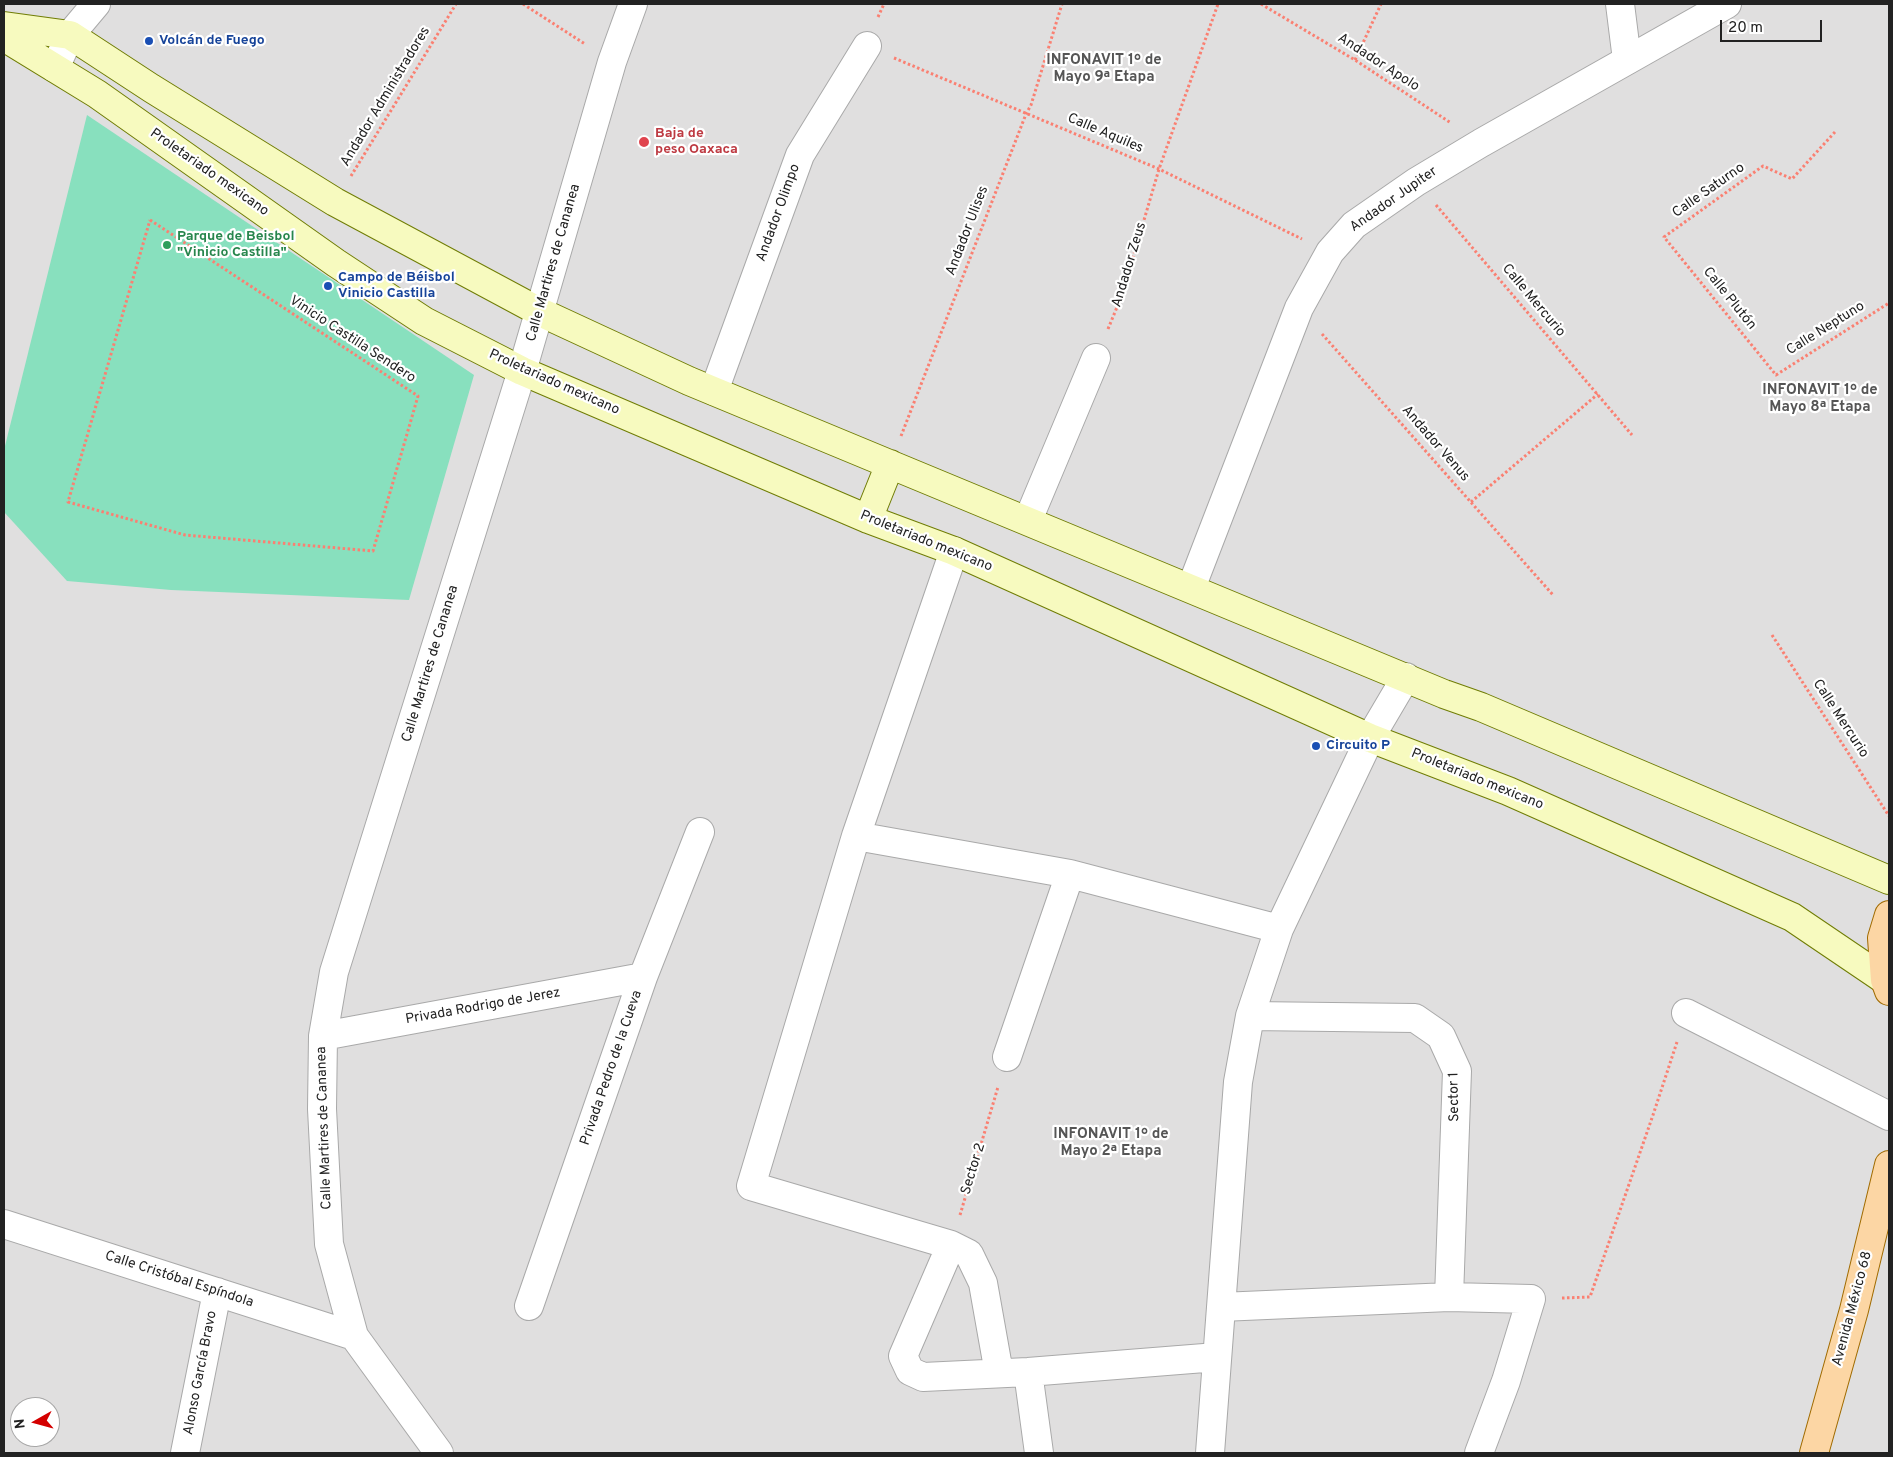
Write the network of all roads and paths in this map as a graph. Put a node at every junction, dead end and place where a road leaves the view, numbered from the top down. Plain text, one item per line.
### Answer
1 (96, 4) edge
2 (456, 4) edge
3 (523, 4) edge
4 (633, 4) edge
5 (1062, 4) edge
6 (1218, 4) edge
7 (1261, 4) edge
8 (1381, 4) edge
9 (1620, 4) edge
10 (1727, 4) edge
11 (4, 26) edge
12 (70, 35) junction
13 (4, 37) edge
14 (867, 46) joint
15 (1355, 60) junction
16 (1627, 60) junction
17 (612, 62) junction
18 (55, 68) junction
19 (1026, 114) junction
20 (1835, 132) dead end
21 (1481, 143) junction
22 (1159, 169) junction
23 (1416, 182) junction
24 (336, 202) junction
25 (1664, 237) joint
26 (1330, 252) junction
27 (1889, 303) edge
28 (1299, 308) junction
29 (540, 312) junction
30 (1096, 358) joint
31 (522, 370) junction
32 (1776, 375) joint
33 (714, 391) junction
34 (1598, 394) junction
35 (1632, 435) dead end
36 (890, 464) junction
37 (68, 502) joint
38 (1471, 502) junction
39 (868, 519) junction
40 (1028, 520) junction
41 (954, 551) junction
42 (1191, 588) junction
43 (1553, 595) dead end
44 (1772, 635) dead end
45 (1406, 677) junction
46 (1370, 738) junction
47 (1889, 816) edge
48 (700, 832) dead end
49 (856, 836) junction
50 (1070, 874) junction
51 (1889, 880) edge
52 (1889, 915) edge
53 (1279, 929) junction
54 (643, 977) junction
55 (1887, 986) edge
56 (1686, 1013) joint
57 (1250, 1016) junction
58 (323, 1036) junction
59 (1008, 1057) joint
60 (1889, 1116) edge
61 (1889, 1165) edge
62 (4, 1224) edge
63 (951, 1245) junction
64 (218, 1292) junction
65 (1449, 1297) junction
66 (1531, 1299) junction
67 (529, 1306) dead end
68 (1221, 1307) junction
69 (354, 1336) junction
70 (1217, 1356) junction
71 (1028, 1372) junction
72 (1000, 1373) junction
73 (185, 1453) edge
74 (439, 1453) edge
75 (1039, 1453) edge
76 (1210, 1453) edge
77 (1479, 1453) edge
78 (1814, 1453) edge

1 - 12 street
2 - 24 path, Andador Administradores
3 - 17 path
4 - 17 street, Calle Martires de Cananea
5 - 19 path, Andador Ulises
6 - 22 path, Andador Zeus
7 - 15 path, Andador Apolo
8 - 15 path
9 - 16 street
10 - 16 street, Andador Jupiter
11 - 12 main road
12 - 18 street
12 - 24 main road
13 - 18 main road, Proletariado mexicano
14 - 19 path, Calle Aquiles
14 - 33 street, Andador Olimpo
15 - 21 path, Andador Apolo
16 - 21 street, Andador Jupiter
17 - 29 street, Calle Martires de Cananea
18 - 31 main road, Proletariado mexicano
19 - 22 path, Calle Aquiles
19 - 36 path, Andador Ulises
20 - 25 path, Calle Saturno
21 - 23 street, Andador Jupiter
22 - 26 path, Calle Aquiles
22 - 30 path, Andador Zeus
23 - 26 street, Andador Jupiter
23 - 34 path, Calle Mercurio
24 - 29 main road
25 - 32 path, Calle Plutón
26 - 28 street, Andador Jupiter
27 - 32 path, Calle Neptuno
28 - 38 path, Andador Venus
28 - 42 street, Andador Jupiter
29 - 31 street, Calle Martires de Cananea
29 - 33 main road
30 - 40 street
31 - 39 main road, Proletariado mexicano
31 - 58 street, Calle Martires de Cananea
33 - 36 main road
34 - 35 path, Calle Mercurio
34 - 38 path
36 - 39 main road
36 - 40 main road
37 - 37 path, Vinicio Castilla Sendero
38 - 43 path, Andador Venus
39 - 41 main road, Proletariado mexicano
40 - 42 main road
41 - 46 main road, Proletariado mexicano
41 - 49 street
42 - 45 main road
44 - 47 path, Calle Mercurio
45 - 46 street
45 - 51 main road
46 - 53 street
46 - 55 main road, Proletariado mexicano
48 - 54 street, Privada Pedro de la Cueva
49 - 50 street
49 - 63 street
50 - 53 street
50 - 59 street
52 - 55 main road
53 - 57 street
54 - 58 street, Privada Rodrigo de Jerez
54 - 67 street, Privada Pedro de la Cueva
56 - 60 street
56 - 66 path
57 - 65 street, Sector 1
57 - 68 street
58 - 69 street, Calle Martires de Cananea
59 - 63 path, Sector 2
61 - 78 main road, Avenida México 68
62 - 64 street, Calle Cristóbal Espíndola
63 - 72 street
63 - 72 street
64 - 69 street, Calle Cristóbal Espíndola
64 - 73 street, Alonso García Bravo
65 - 66 street
65 - 68 street
66 - 77 street
68 - 70 street
69 - 74 street
70 - 71 street
70 - 76 street
71 - 72 street
71 - 75 street

